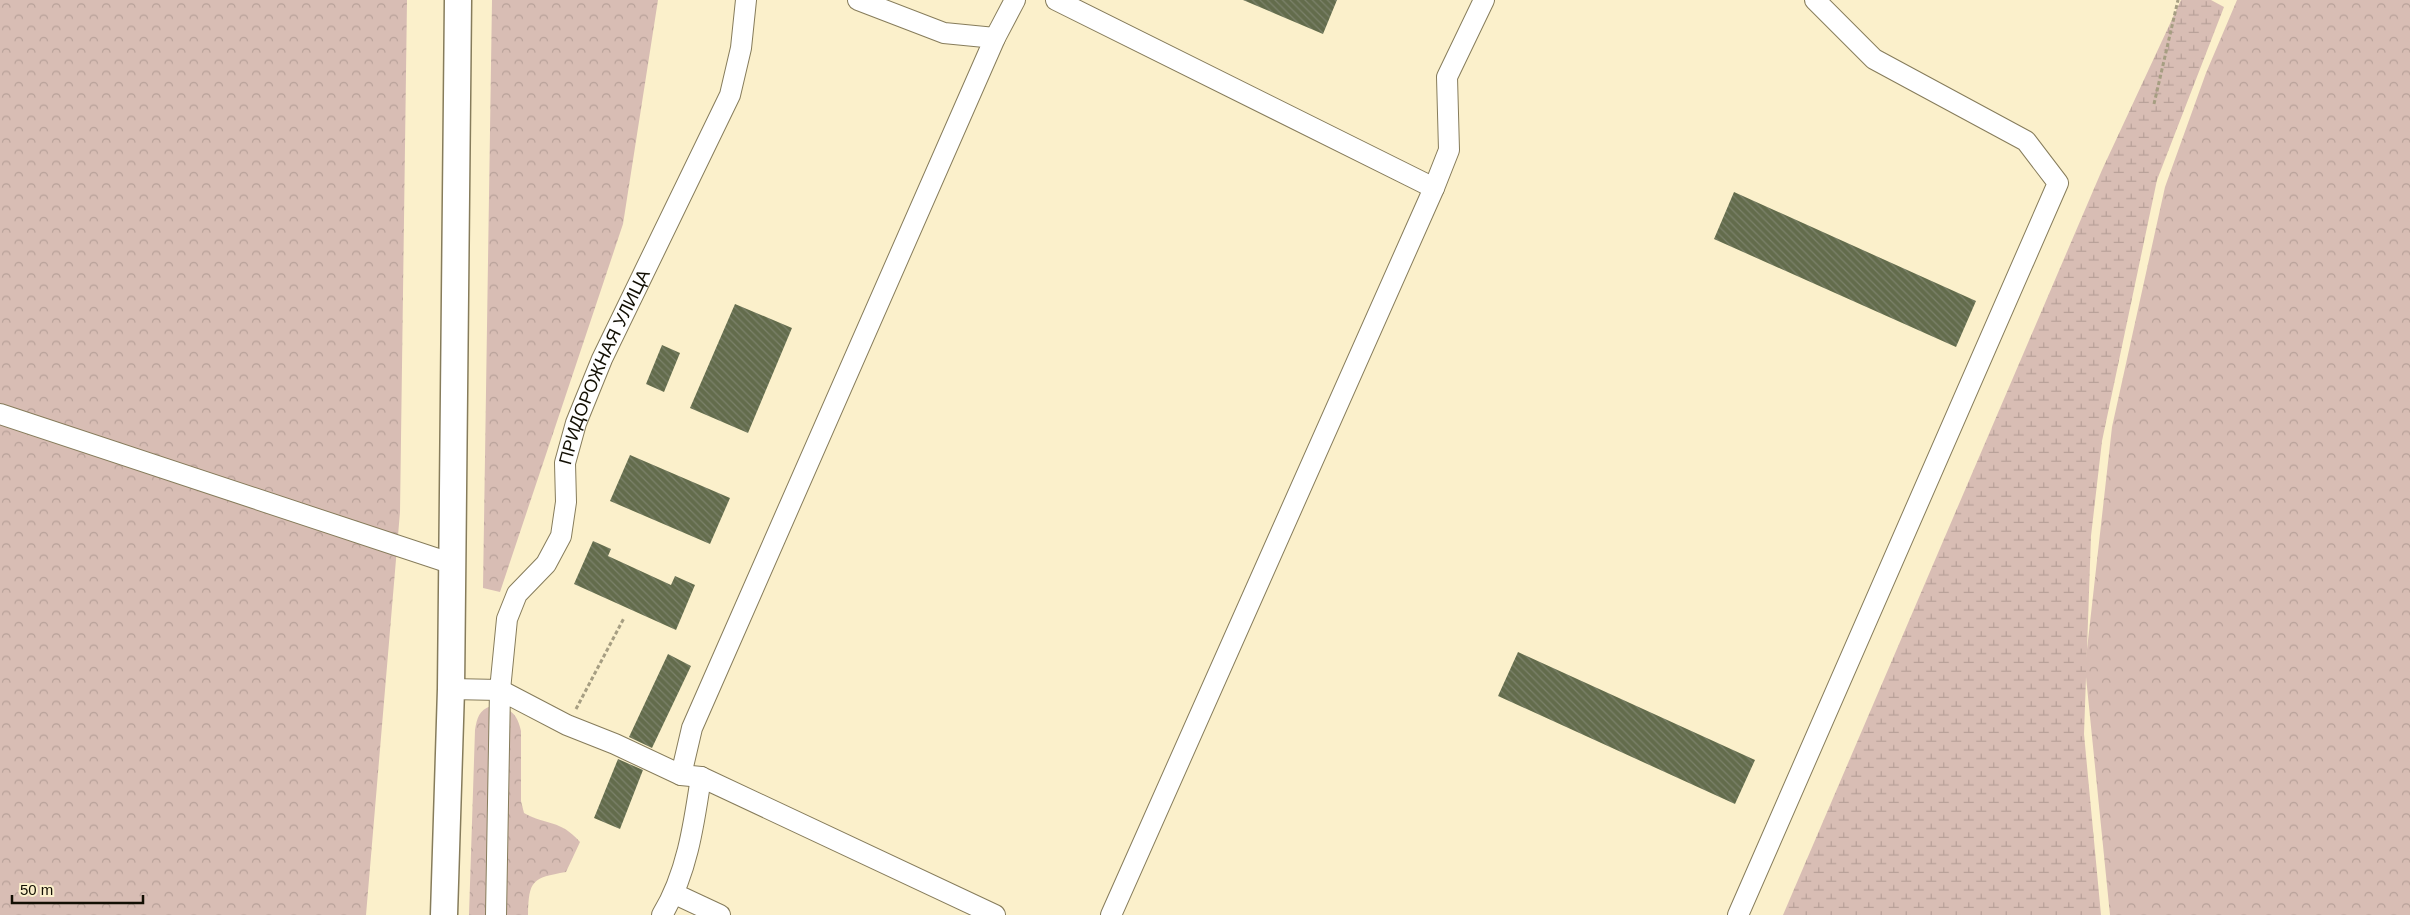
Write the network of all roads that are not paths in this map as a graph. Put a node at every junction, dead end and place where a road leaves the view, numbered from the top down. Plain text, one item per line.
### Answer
1 (458, 0) edge
2 (746, 0) edge
3 (858, 0) edge
4 (1014, 0) edge
5 (1056, 0) edge
6 (1484, 0) edge
7 (1815, 0) edge
8 (995, 38) junction
9 (1434, 188) junction
10 (0, 414) edge
11 (452, 564) junction
12 (451, 689) junction
13 (500, 690) junction
14 (681, 775) junction
15 (701, 777) junction
16 (675, 894) junction
17 (444, 915) edge
18 (496, 915) edge
19 (662, 915) edge
20 (720, 915) edge
21 (995, 915) edge
22 (1111, 915) edge
23 (1738, 915) edge

1 - 11 main road
2 - 13 street, ПРИДОРОЖНАЯ УЛИЦА
3 - 8 street
4 - 8 street
5 - 9 street
6 - 9 street
7 - 23 street
8 - 14 street
9 - 22 street
10 - 11 street
11 - 12 main road
12 - 13 street
12 - 17 main road
13 - 14 street
13 - 18 street, ПРИДОРОЖНАЯ УЛИЦА
14 - 15 street
15 - 16 street
15 - 21 street
16 - 19 street
16 - 20 street

